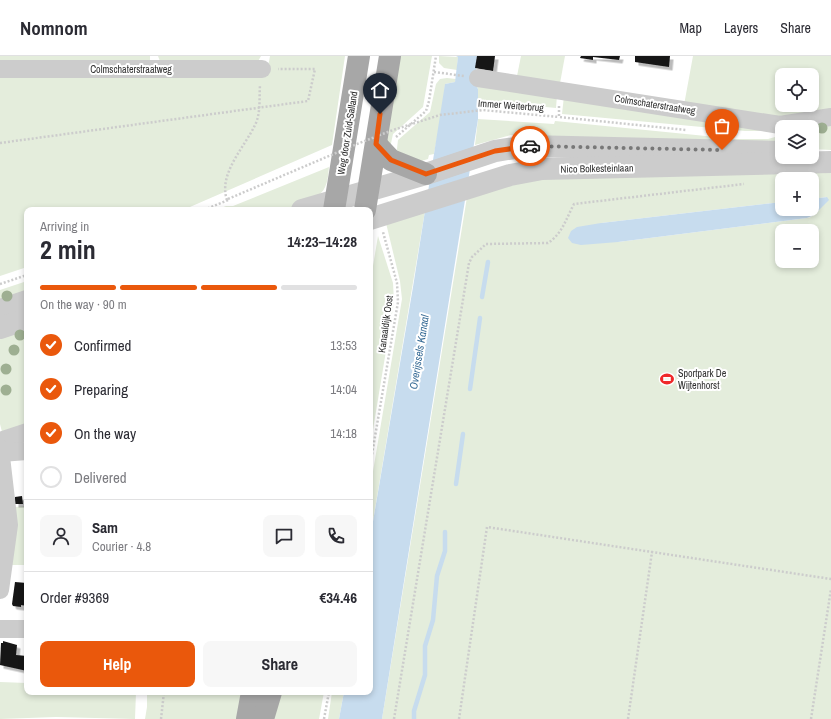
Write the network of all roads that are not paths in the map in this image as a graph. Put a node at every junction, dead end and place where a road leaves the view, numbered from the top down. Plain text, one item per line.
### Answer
1 (359, 56) edge
2 (390, 56) edge
3 (0, 69) edge
4 (262, 69) road end
5 (478, 78) dead end
6 (831, 117) edge
7 (376, 144) junction
8 (775, 152) edge
9 (819, 152) edge
10 (831, 153) edge
11 (831, 162) edge
12 (426, 174) junction
13 (335, 205) edge
14 (322, 207) edge
15 (353, 207) edge
16 (371, 207) edge
17 (373, 208) edge
18 (373, 209) edge
19 (24, 302) edge
20 (0, 310) edge
21 (24, 320) edge
22 (0, 328) edge
23 (24, 434) edge
24 (0, 447) edge
25 (24, 451) edge
26 (0, 590) edge
27 (0, 629) edge
28 (24, 629) edge
29 (251, 695) edge
30 (270, 695) edge
31 (247, 719) edge
32 (263, 719) edge

1 - 13 main road, Weg door Zuid-Salland
2 - 7 main road
3 - 4 street, Colmschaterstraatweg
5 - 6 street, Colmschaterstraatweg
7 - 12 main road
7 - 16 main road
8 - 12 street, Nico Bolkesteinlaan
9 - 10 street
11 - 18 street, Nico Bolkesteinlaan
12 - 17 street, Nico Bolkesteinlaan
13 - 14 street
13 - 15 street
19 - 20 street
21 - 22 street
23 - 24 street
24 - 25 street
24 - 26 street
27 - 28 street
29 - 31 main road
30 - 32 main road

